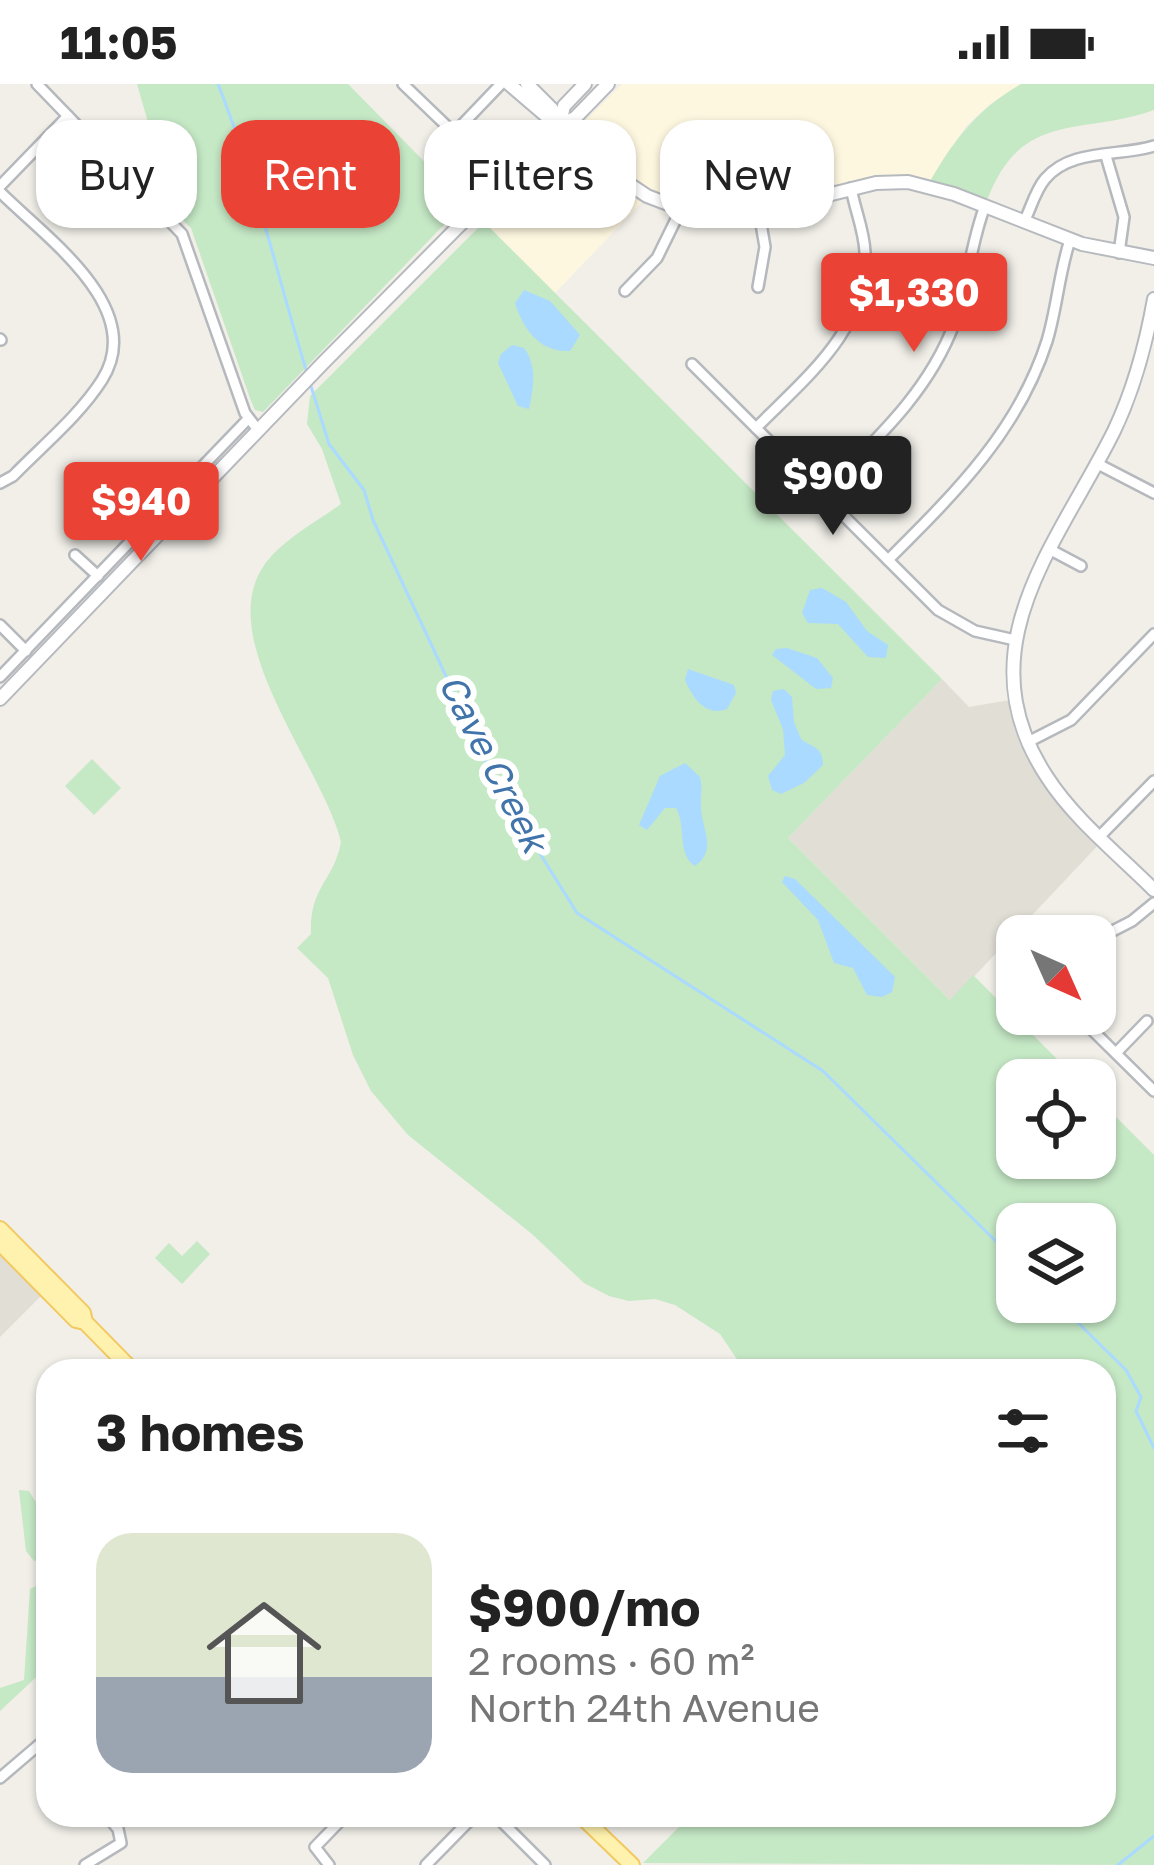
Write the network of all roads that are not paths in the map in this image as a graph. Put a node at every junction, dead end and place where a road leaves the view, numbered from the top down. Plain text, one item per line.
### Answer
1 (37, 84) edge
2 (403, 84) edge
3 (505, 84) edge
4 (527, 84) edge
5 (585, 84) edge
6 (608, 84) edge
7 (68, 116) junction
8 (440, 120) edge
9 (468, 120) edge
10 (550, 120) edge
11 (557, 120) edge
12 (560, 120) edge
13 (570, 120) edge
14 (1154, 146) edge
15 (1106, 156) junction
16 (851, 188) junction
17 (0, 189) edge
18 (834, 192) edge
19 (985, 206) junction
20 (1024, 222) junction
21 (456, 228) edge
22 (672, 228) edge
23 (762, 228) edge
24 (1070, 240) junction
25 (1119, 253) junction
26 (1154, 258) edge
27 (758, 287) dead end
28 (625, 291) dead end
29 (1154, 299) edge
30 (224, 350) junction
31 (208, 355) dead end
32 (692, 364) dead end
33 (253, 425) junction
34 (756, 428) junction
35 (1096, 464) junction
36 (150, 477) dead end
37 (0, 483) edge
38 (1154, 493) edge
39 (822, 494) junction
40 (172, 499) junction
41 (1049, 549) junction
42 (75, 554) dead end
43 (888, 560) junction
44 (1081, 566) dead end
45 (98, 576) junction
46 (0, 625) edge
47 (1154, 634) edge
48 (1015, 640) junction
49 (31, 656) junction
50 (0, 677) edge
51 (0, 699) edge
52 (1028, 742) junction
53 (1154, 781) edge
54 (1100, 836) junction
55 (1154, 890) edge
56 (1154, 903) edge
57 (1116, 929) edge
58 (1147, 1021) dead end
59 (1098, 1035) edge
60 (1116, 1053) junction
61 (1154, 1091) edge
62 (0, 1229) edge
63 (0, 1243) edge
64 (85, 1322) junction
65 (122, 1359) edge
66 (36, 1750) edge
67 (0, 1778) edge
68 (116, 1827) edge
69 (334, 1827) edge
70 (463, 1827) edge
71 (507, 1827) edge
72 (598, 1827) edge
73 (85, 1865) edge
74 (328, 1865) edge
75 (426, 1865) edge
76 (545, 1865) edge
77 (632, 1865) edge

1 - 7 street
2 - 8 street
3 - 9 street
3 - 10 street
4 - 11 street
5 - 12 street
6 - 13 street
7 - 17 street
7 - 30 street
14 - 15 street
15 - 20 street
15 - 25 street
16 - 18 street
16 - 19 street
16 - 34 street
17 - 37 street
19 - 20 street
19 - 39 street
20 - 24 street
21 - 33 street
22 - 28 street
23 - 27 street
24 - 25 street
24 - 43 street
25 - 26 street
29 - 35 street
30 - 31 street
30 - 33 street
32 - 34 street
33 - 40 street
33 - 49 street
34 - 39 street
35 - 38 street
35 - 41 street
36 - 40 street
39 - 43 street
40 - 45 street
41 - 44 street
41 - 48 street
42 - 45 street
43 - 48 street
45 - 49 street
46 - 49 street
47 - 52 street
48 - 52 street
49 - 50 street
49 - 51 street
52 - 54 street
53 - 54 street
54 - 55 street
56 - 57 street
58 - 60 street
59 - 60 street
60 - 61 street
62 - 64 main road
63 - 64 main road
64 - 65 main road
66 - 67 street
68 - 73 street
69 - 74 street
70 - 75 street
71 - 76 street
72 - 77 main road

